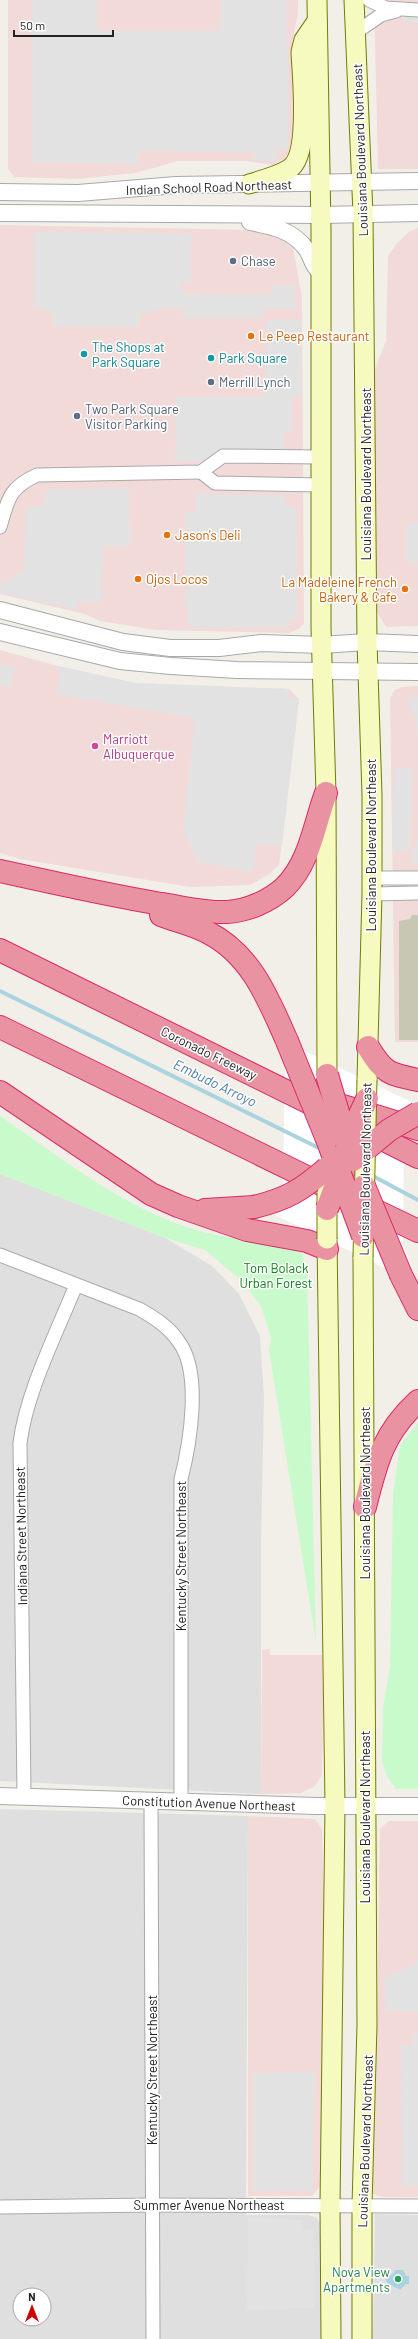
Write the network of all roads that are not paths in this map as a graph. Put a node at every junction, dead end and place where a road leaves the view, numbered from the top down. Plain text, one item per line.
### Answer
1 (317, 0) edge
2 (354, 0) edge
3 (369, 0) edge
4 (418, 10) edge
5 (396, 11) junction
6 (317, 21) junction
7 (355, 33) junction
8 (360, 182) junction
9 (418, 182) edge
10 (321, 183) junction
11 (249, 184) junction
12 (0, 192) edge
13 (0, 213) edge
14 (418, 213) edge
15 (181, 214) junction
16 (362, 214) junction
17 (321, 215) junction
18 (321, 273) junction
19 (321, 457) junction
20 (202, 472) junction
21 (321, 485) junction
22 (0, 527) edge
23 (0, 610) edge
24 (0, 632) edge
25 (366, 642) junction
26 (321, 644) junction
27 (418, 644) edge
28 (321, 670) junction
29 (367, 672) junction
30 (418, 672) edge
31 (326, 793) junction
32 (0, 871) edge
33 (418, 878) edge
34 (372, 886) junction
35 (418, 893) edge
36 (115, 896) junction
37 (0, 950) edge
38 (0, 1026) edge
39 (368, 1047) junction
40 (327, 1068) joint
41 (418, 1080) edge
42 (274, 1086) junction
43 (367, 1090) joint
44 (0, 1092) edge
45 (418, 1114) edge
46 (418, 1129) edge
47 (342, 1156) junction
48 (418, 1157) edge
49 (364, 1186) junction
50 (326, 1209) joint
51 (194, 1210) junction
52 (418, 1231) edge
53 (327, 1244) junction
54 (363, 1247) junction
55 (0, 1255) edge
56 (76, 1285) junction
57 (418, 1309) edge
58 (418, 1401) edge
59 (365, 1507) junction
60 (0, 1796) edge
61 (24, 1797) junction
62 (151, 1801) junction
63 (181, 1802) junction
64 (335, 1806) junction
65 (364, 1806) junction
66 (418, 1806) edge
67 (152, 2205) junction
68 (330, 2206) junction
69 (362, 2206) junction
70 (418, 2206) edge
71 (0, 2207) edge
72 (153, 2339) edge
73 (331, 2339) edge
74 (362, 2339) edge

1 - 6 main road
2 - 7 main road, Louisiana Boulevard Northeast
3 - 5 street
4 - 5 street
5 - 7 street
6 - 10 main road
6 - 11 main road
7 - 8 main road, Louisiana Boulevard Northeast
8 - 9 street, Indian School Road Northeast
8 - 10 street, Indian School Road Northeast
8 - 16 main road, Louisiana Boulevard Northeast
10 - 11 street, Indian School Road Northeast
10 - 17 main road
11 - 12 street, Indian School Road Northeast
13 - 15 street, Indian School Road Northeast
14 - 16 street, Indian School Road Northeast
15 - 17 street, Indian School Road Northeast
15 - 18 street
16 - 17 street, Indian School Road Northeast
16 - 25 main road, Louisiana Boulevard Northeast
17 - 18 main road
18 - 19 main road
19 - 20 street
19 - 21 main road
20 - 21 street
20 - 22 street
21 - 26 main road
23 - 26 street
24 - 28 street
25 - 26 street
25 - 27 street
25 - 29 main road, Louisiana Boulevard Northeast
26 - 28 main road
28 - 29 street
28 - 31 main road
29 - 30 street
29 - 34 main road, Louisiana Boulevard Northeast
31 - 36 highway
31 - 40 main road
32 - 36 highway
33 - 34 street
34 - 35 street
34 - 39 main road, Louisiana Boulevard Northeast
36 - 47 highway, bridge
37 - 42 highway, Coronado Freeway
38 - 52 highway
39 - 41 highway
39 - 43 main road, Louisiana Boulevard Northeast
40 - 47 highway, bridge
42 - 46 highway
42 - 48 highway, Coronado Freeway
43 - 47 highway, bridge
44 - 51 highway
45 - 47 highway, bridge
47 - 49 highway
47 - 50 highway, bridge
47 - 51 highway, bridge
47 - 54 highway, bridge
49 - 54 main road, Louisiana Boulevard Northeast, bridge
49 - 57 highway, bridge
50 - 53 main road, bridge
51 - 53 highway
53 - 64 main road
54 - 59 main road, Louisiana Boulevard Northeast
55 - 56 street, Kentucky Street Northeast
56 - 61 street, Indiana Street Northeast
56 - 63 street, Kentucky Street Northeast
58 - 59 highway
59 - 65 main road, Louisiana Boulevard Northeast
60 - 61 street, Constitution Avenue Northeast
61 - 62 street, Constitution Avenue Northeast
62 - 63 street, Constitution Avenue Northeast
62 - 67 street, Kentucky Street Northeast
63 - 64 street, Constitution Avenue Northeast
64 - 65 street, Constitution Avenue Northeast
64 - 68 main road
65 - 66 street, Constitution Avenue Northeast
65 - 69 main road, Louisiana Boulevard Northeast
67 - 68 street, Summer Avenue Northeast
67 - 71 street, Summer Avenue Northeast
67 - 72 street, Kentucky Street Northeast
68 - 69 street, Summer Avenue Northeast
68 - 73 main road
69 - 70 street, Summer Avenue Northeast
69 - 74 main road, Louisiana Boulevard Northeast

